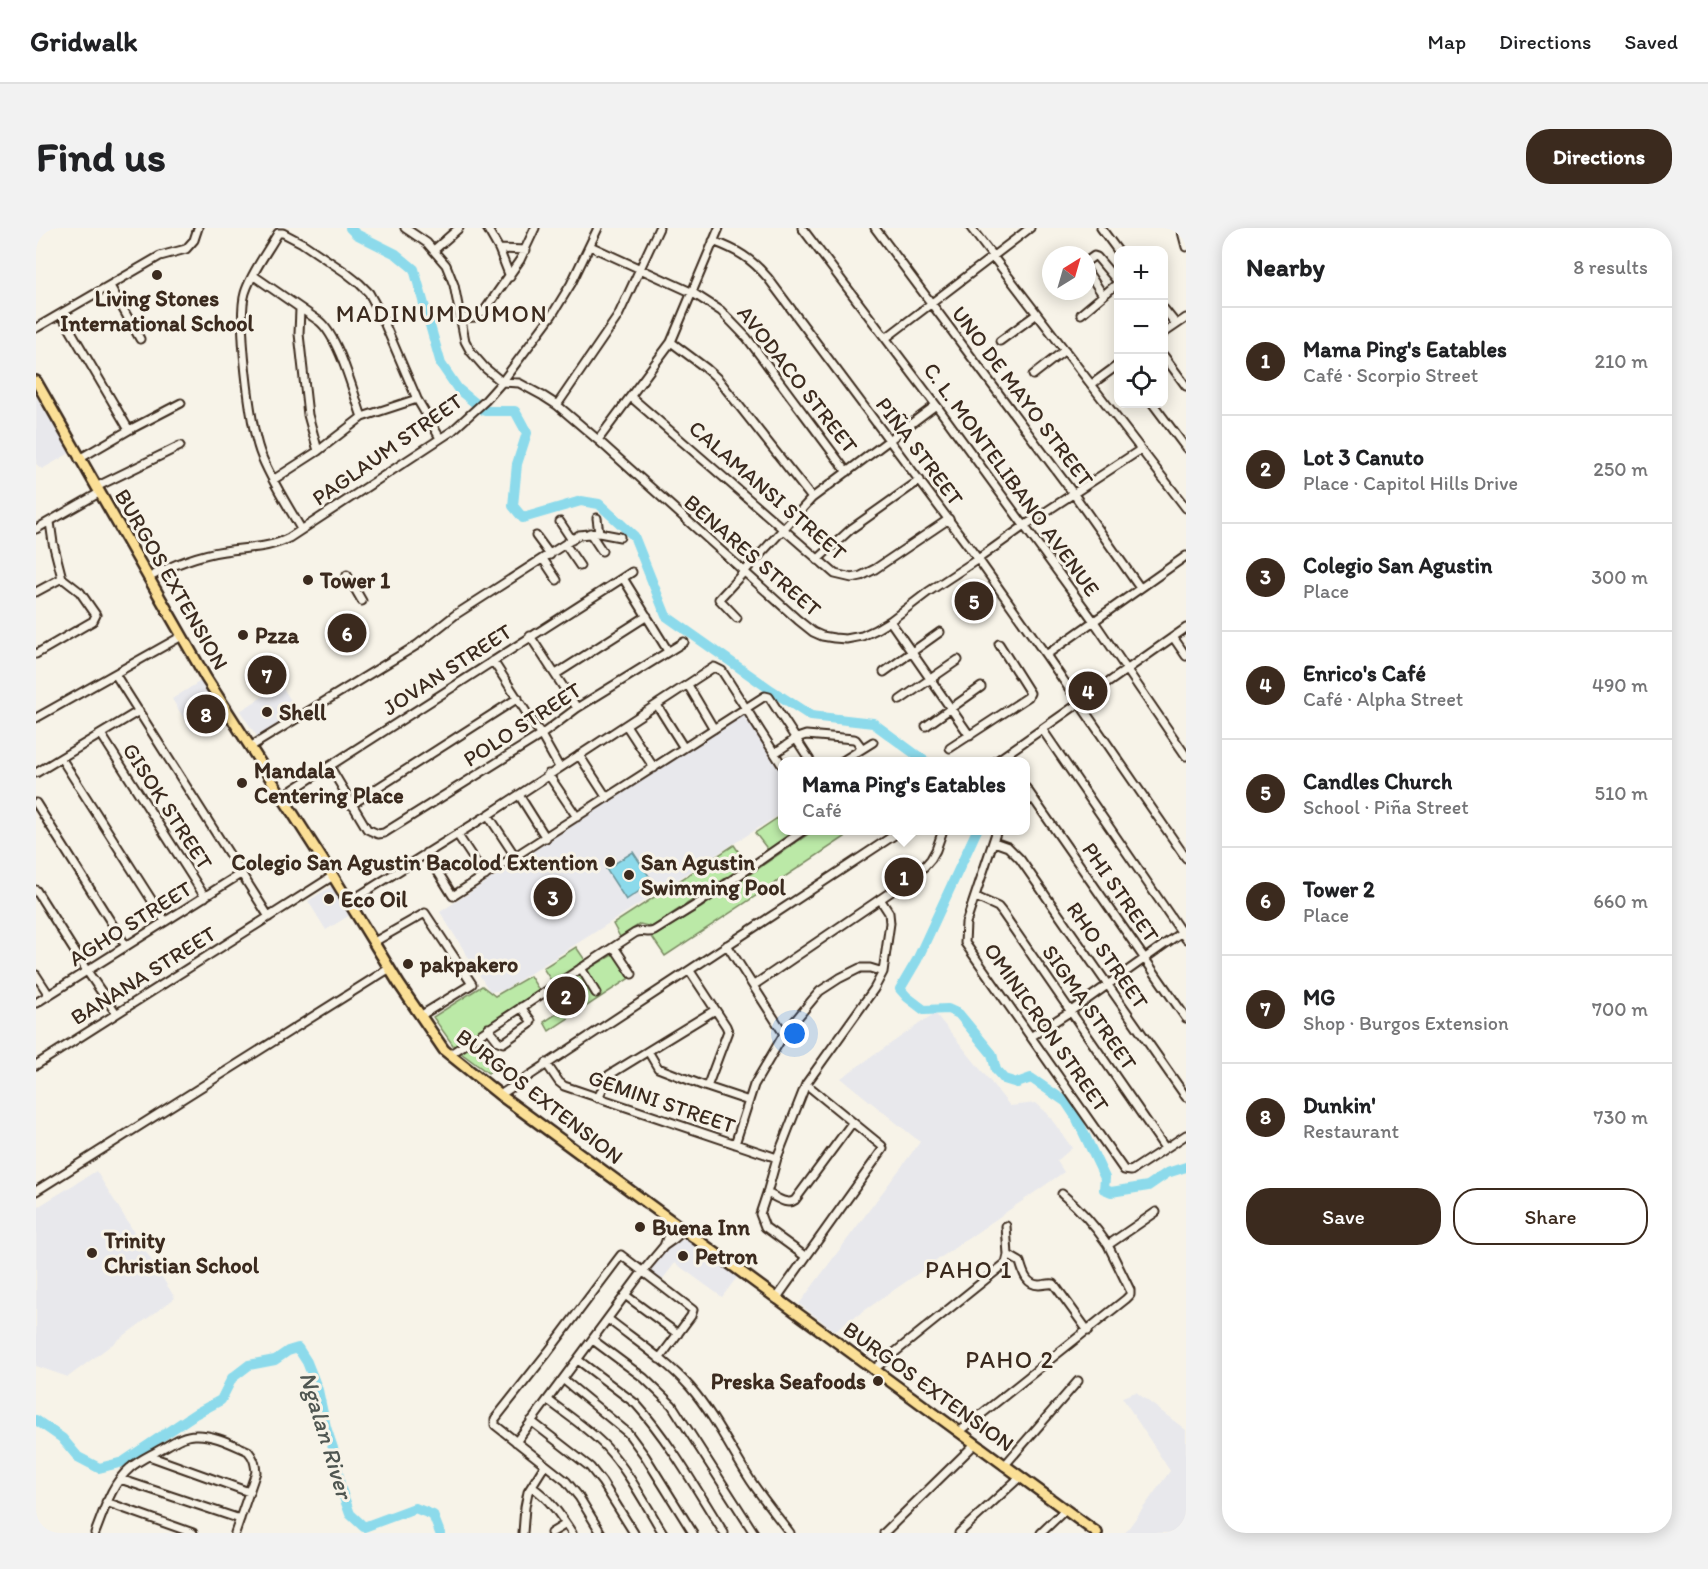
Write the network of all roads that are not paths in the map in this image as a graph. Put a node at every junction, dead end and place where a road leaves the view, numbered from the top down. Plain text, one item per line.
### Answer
1 (198, 228) edge
2 (405, 228) edge
3 (459, 228) edge
4 (487, 228) edge
5 (536, 228) edge
6 (598, 228) edge
7 (658, 228) edge
8 (719, 228) edge
9 (802, 228) edge
10 (875, 228) edge
11 (971, 228) edge
12 (1030, 228) edge
13 (1101, 228) edge
14 (1180, 228) edge
15 (713, 241) junction
16 (590, 246) junction
17 (1115, 246) edge
18 (1186, 247) edge
19 (499, 249) junction
20 (434, 250) junction
21 (526, 250) junction
22 (1096, 256) edge
23 (993, 257) junction
24 (641, 269) junction
25 (254, 276) junction
26 (1114, 276) edge
27 (510, 277) junction
28 (1096, 284) edge
29 (110, 286) junction
30 (1114, 286) edge
31 (693, 293) junction
32 (1103, 295) junction
33 (932, 303) junction
34 (300, 309) junction
35 (61, 314) junction
36 (1037, 314) junction
37 (1081, 314) dead end
38 (1168, 314) edge
39 (460, 318) junction
40 (1186, 318) edge
41 (1176, 324) junction
42 (36, 328) edge
43 (1168, 330) edge
44 (886, 338) junction
45 (140, 339) dead end
46 (1000, 341) dead end
47 (671, 342) junction
48 (1065, 350) junction
49 (1168, 361) edge
50 (1114, 369) edge
51 (1033, 375) dead end
52 (36, 381) edge
53 (502, 382) junction
54 (1092, 384) junction
55 (1186, 386) edge
56 (631, 397) junction
57 (417, 399) junction
58 (181, 403) dead end
59 (557, 405) junction
60 (936, 405) junction
61 (1156, 408) edge
62 (362, 417) junction
63 (129, 430) junction
64 (440, 438) junction
65 (598, 440) junction
66 (890, 440) junction
67 (180, 446) dead end
68 (1186, 448) edge
69 (1140, 450) junction
70 (318, 451) junction
71 (79, 459) junction
72 (847, 472) junction
73 (273, 480) junction
74 (920, 480) junction
75 (97, 490) junction
76 (1073, 493) junction
77 (812, 498) junction
78 (1186, 508) edge
79 (597, 518) dead end
80 (949, 519) junction
81 (50, 522) junction
82 (561, 522) dead end
83 (1024, 526) junction
84 (36, 529) edge
85 (301, 529) junction
86 (782, 529) junction
87 (590, 533) junction
88 (599, 533) junction
89 (536, 536) dead end
90 (620, 537) dead end
91 (569, 542) junction
92 (602, 551) dead end
93 (1186, 556) edge
94 (546, 557) junction
95 (978, 559) junction
96 (817, 560) junction
97 (580, 566) dead end
98 (632, 572) dead end
99 (743, 572) junction
100 (347, 575) dead end
101 (62, 578) junction
102 (148, 578) junction
103 (623, 578) junction
104 (557, 580) dead end
105 (1140, 588) junction
106 (36, 592) edge
107 (362, 601) dead end
108 (647, 616) junction
109 (737, 618) dead end
110 (890, 621) junction
111 (1094, 621) junction
112 (1186, 628) edge
113 (940, 632) dead end
114 (182, 636) junction
115 (530, 636) junction
116 (1173, 637) junction
117 (684, 642) dead end
118 (999, 644) dead end
119 (668, 651) junction
120 (911, 653) junction
121 (36, 654) edge
122 (1046, 655) junction
123 (1186, 656) edge
124 (958, 660) dead end
125 (493, 661) junction
126 (1127, 670) junction
127 (884, 672) dead end
128 (115, 674) junction
129 (556, 674) junction
130 (929, 680) junction
131 (688, 685) junction
132 (981, 687) dead end
133 (518, 698) junction
134 (900, 700) dead end
135 (1079, 703) junction
136 (657, 705) junction
137 (577, 708) junction
138 (746, 708) junction
139 (950, 709) junction
140 (139, 711) junction
141 (36, 718) edge
142 (626, 725) junction
143 (926, 726) dead end
144 (714, 729) junction
145 (1042, 729) junction
146 (101, 734) junction
147 (541, 735) junction
148 (970, 736) junction
149 (797, 738) junction
150 (873, 742) dead end
151 (250, 747) junction
152 (684, 748) junction
153 (862, 748) junction
154 (950, 748) dead end
155 (775, 753) junction
156 (579, 755) junction
157 (1186, 756) edge
158 (808, 757) edge
159 (848, 757) edge
160 (1007, 757) edge
161 (61, 758) junction
162 (778, 758) edge
163 (330, 767) junction
164 (559, 767) junction
165 (654, 768) junction
166 (36, 772) edge
167 (548, 774) junction
168 (1030, 794) edge
169 (519, 795) junction
170 (283, 796) junction
171 (607, 798) junction
172 (1033, 798) junction
173 (1030, 800) edge
174 (36, 803) edge
175 (351, 805) junction
176 (488, 815) junction
177 (577, 817) junction
178 (457, 834) junction
179 (798, 835) edge
180 (896, 835) edge
181 (942, 835) edge
182 (996, 835) edge
183 (546, 838) junction
184 (994, 842) junction
185 (426, 853) junction
186 (515, 856) junction
187 (1186, 858) edge
188 (242, 873) junction
189 (333, 876) junction
190 (485, 876) junction
191 (36, 890) edge
192 (205, 897) junction
193 (976, 897) junction
194 (880, 899) junction
195 (350, 902) junction
196 (269, 917) junction
197 (165, 921) junction
198 (1184, 934) edge
199 (374, 942) junction
200 (727, 945) junction
201 (126, 946) junction
202 (614, 947) junction
203 (1145, 958) junction
204 (390, 968) junction
205 (581, 968) junction
206 (87, 971) junction
207 (690, 971) junction
208 (883, 972) junction
209 (632, 974) dead end
210 (36, 975) edge
211 (754, 985) junction
212 (1107, 985) junction
213 (549, 989) junction
214 (596, 993) dead end
215 (48, 995) junction
216 (36, 1003) edge
217 (521, 1006) junction
218 (560, 1009) dead end
219 (716, 1010) junction
220 (1071, 1011) junction
221 (116, 1013) junction
222 (420, 1016) junction
223 (1186, 1018) edge
224 (489, 1028) junction
225 (784, 1034) junction
226 (1032, 1036) junction
227 (648, 1051) junction
228 (449, 1055) junction
229 (546, 1063) junction
230 (36, 1065) edge
231 (806, 1084) junction
232 (706, 1087) junction
233 (500, 1095) junction
234 (1186, 1097) edge
235 (598, 1098) junction
236 (749, 1101) junction
237 (852, 1123) junction
238 (1186, 1135) edge
239 (735, 1144) junction
240 (1165, 1148) junction
241 (777, 1158) junction
242 (36, 1191) edge
243 (767, 1193) junction
244 (1062, 1194) dead end
245 (1156, 1212) dead end
246 (673, 1222) junction
247 (1006, 1226) dead end
248 (684, 1230) junction
249 (1108, 1245) junction
250 (664, 1246) junction
251 (1008, 1255) junction
252 (806, 1257) junction
253 (644, 1271) junction
254 (625, 1295) junction
255 (776, 1299) junction
256 (608, 1319) junction
257 (1088, 1331) junction
258 (678, 1334) junction
259 (593, 1340) junction
260 (659, 1359) junction
261 (578, 1360) junction
262 (873, 1370) junction
263 (564, 1380) junction
264 (1078, 1381) dead end
265 (548, 1400) junction
266 (531, 1421) junction
267 (959, 1432) junction
268 (516, 1442) junction
269 (975, 1444) junction
270 (149, 1456) junction
271 (545, 1465) junction
272 (1004, 1466) junction
273 (1020, 1477) junction
274 (120, 1479) junction
275 (532, 1487) junction
276 (249, 1492) junction
277 (106, 1502) junction
278 (1065, 1510) junction
279 (240, 1519) junction
280 (566, 1524) junction
281 (98, 1532) edge
282 (193, 1533) edge
283 (235, 1533) edge
284 (523, 1533) edge
285 (552, 1533) edge
286 (572, 1533) edge
287 (602, 1533) edge
288 (634, 1533) edge
289 (663, 1533) edge
290 (693, 1533) edge
291 (724, 1533) edge
292 (754, 1533) edge
293 (790, 1533) edge
294 (884, 1533) edge
295 (959, 1533) edge
296 (1041, 1533) edge
297 (1097, 1533) edge

1 - 29 street
2 - 20 street
3 - 20 street
4 - 19 street
5 - 21 street
6 - 16 street, PAGLAUM STREET
7 - 24 street
8 - 15 street
9 - 44 street, C. L. MONTELIBANO AVENUE
10 - 33 street, UNO DE MAYO STREET
11 - 23 street
12 - 23 street
13 - 17 street
14 - 18 street
15 - 31 street
15 - 66 street, PIÑA STREET
16 - 24 street, AVODACO STREET
16 - 53 street, PAGLAUM STREET
19 - 21 street
19 - 27 street
20 - 39 street
21 - 27 street
22 - 26 street
23 - 33 street
23 - 36 street
24 - 31 street, AVODACO STREET
24 - 59 street
25 - 34 street
25 - 57 street
25 - 73 street
27 - 39 street
28 - 32 street
29 - 35 street
29 - 45 street
30 - 32 street
31 - 47 street
31 - 72 street, AVODACO STREET
32 - 37 street
33 - 44 street
33 - 76 street, UNO DE MAYO STREET
34 - 62 street
34 - 70 street
35 - 42 street
35 - 63 street
36 - 46 street
36 - 48 street
38 - 41 street
39 - 53 street
40 - 41 street
41 - 43 street
44 - 60 street, C. L. MONTELIBANO AVENUE
47 - 56 street
47 - 77 street
48 - 51 street
48 - 54 street
49 - 55 street
50 - 54 street
52 - 71 main road, BURGOS EXTENSION
53 - 59 street, BENARES STREET
53 - 64 street, PAGLAUM STREET
54 - 69 street
56 - 65 street
56 - 86 street, CALAMANSI STREET
57 - 62 street
57 - 64 street
58 - 63 street
59 - 65 street, BENARES STREET
60 - 66 street
60 - 83 street, C. L. MONTELIBANO AVENUE
61 - 68 street
62 - 70 street
63 - 71 street
64 - 85 street, PAGLAUM STREET
65 - 99 street, BENARES STREET
66 - 72 street
66 - 74 street, PIÑA STREET
67 - 75 street
69 - 76 street, BENARES STREET
69 - 78 street
70 - 73 street
71 - 75 main road, BURGOS EXTENSION
72 - 77 street
73 - 85 street
74 - 80 street, PIÑA STREET
74 - 96 street
75 - 81 street
75 - 102 main road, BURGOS EXTENSION
76 - 83 street, BENARES STREET
76 - 105 street, UNO DE MAYO STREET
77 - 86 street
79 - 88 street
80 - 95 street, PIÑA STREET
80 - 96 street, CALAMANSI STREET
81 - 84 street
81 - 101 street
82 - 91 street
83 - 95 street, BENARES STREET
83 - 111 street, C. L. MONTELIBANO AVENUE
85 - 102 street, PAGLAUM STREET
86 - 96 street, CALAMANSI STREET
86 - 99 street
87 - 88 street
87 - 91 street
87 - 92 street
88 - 90 street
89 - 94 street
91 - 94 street
91 - 97 street
93 - 105 street
94 - 104 street
94 - 151 street
95 - 110 street, BENARES STREET
95 - 122 street, PIÑA STREET
98 - 103 street, JOVAN STREET
99 - 109 street
99 - 110 street, BENARES STREET
100 - 107 street
101 - 106 street
101 - 121 street
102 - 114 main road, BURGOS EXTENSION
103 - 108 street
103 - 115 street, JOVAN STREET
105 - 111 street
108 - 119 street
108 - 129 street
110 - 120 street
111 - 122 street
111 - 126 street, C. L. MONTELIBANO AVENUE
112 - 116 street
113 - 120 street
114 - 128 street
114 - 151 main road, BURGOS EXTENSION
115 - 125 street, JOVAN STREET
115 - 129 street
116 - 123 street
116 - 126 street
117 - 119 street, POLO STREET
118 - 148 street
119 - 137 street, POLO STREET
120 - 127 street
120 - 130 street
122 - 135 street, PIÑA STREET
124 - 130 street
125 - 133 street
125 - 163 street, JOVAN STREET
126 - 135 street
126 - 157 street, C. L. MONTELIBANO AVENUE
128 - 140 street
128 - 141 street
129 - 137 street
130 - 134 street
130 - 139 street
131 - 136 street
131 - 138 street
131 - 144 street
132 - 139 street
133 - 147 street
133 - 175 street
135 - 145 street
135 - 187 street, PIÑA STREET
136 - 142 street
136 - 152 street
137 - 147 street, POLO STREET
138 - 144 street
138 - 149 street
138 - 155 street
139 - 143 street
139 - 148 street
140 - 146 street
140 - 188 street
142 - 156 street
142 - 165 street
144 - 152 street
145 - 160 street
145 - 198 street
146 - 161 street
146 - 192 street, GISOK STREET
147 - 164 street
147 - 175 street, POLO STREET
148 - 154 street
149 - 153 street
149 - 155 street
149 - 158 street
150 - 153 street
151 - 170 main road, BURGOS EXTENSION
152 - 165 street
153 - 159 street
155 - 162 street
156 - 164 street
156 - 171 street
161 - 166 street
161 - 197 street
163 - 170 street, JOVAN STREET
163 - 175 street
164 - 167 street
165 - 171 street
167 - 169 street
167 - 177 street
168 - 172 street, PHI STREET
169 - 176 street
169 - 183 street
170 - 189 main road, BURGOS EXTENSION
171 - 177 street
172 - 173 street
172 - 203 street, PHI STREET
174 - 201 street
176 - 178 street
176 - 186 street
177 - 183 street
178 - 185 street
178 - 190 street
179 - 202 street
180 - 200 street
181 - 194 street
182 - 184 street, OMINICRON STREET
183 - 186 street
184 - 193 street, OMINICRON STREET
184 - 212 street, RHO STREET
185 - 190 street
185 - 195 street
186 - 190 street
188 - 192 street, AGHO STREET
188 - 196 street
189 - 195 main road, BURGOS EXTENSION
189 - 196 street, BANANA STREET
191 - 206 street
192 - 197 street, AGHO STREET
193 - 220 street, SIGMA STREET
193 - 226 street, OMINICRON STREET
194 - 208 street
194 - 211 street
195 - 199 main road, BURGOS EXTENSION
196 - 221 street, BANANA STREET
197 - 201 street, AGHO STREET
198 - 203 street
199 - 204 main road, BURGOS EXTENSION
199 - 222 street
200 - 207 street
200 - 211 street
201 - 206 street, AGHO STREET
202 - 205 street
202 - 209 street
203 - 212 street
203 - 223 street, PHI STREET
204 - 222 main road, BURGOS EXTENSION
204 - 242 street
205 - 213 street
205 - 214 street
206 - 215 street, AGHO STREET
206 - 221 street
207 - 219 street
207 - 229 street
208 - 225 street
208 - 231 street
210 - 215 street
211 - 225 street
212 - 220 street
212 - 234 street, RHO STREET
213 - 217 street
213 - 218 street
215 - 216 street, AGHO STREET
217 - 224 street
217 - 224 street
219 - 227 street
219 - 232 street
220 - 226 street
220 - 240 street, SIGMA STREET
221 - 230 street, BANANA STREET
222 - 228 main road, BURGOS EXTENSION
224 - 228 street
225 - 236 street
226 - 240 street, OMINICRON STREET
227 - 232 street
227 - 235 street
228 - 233 main road, BURGOS EXTENSION
229 - 233 street
229 - 235 street, GEMINI STREET
231 - 237 street
231 - 241 street
232 - 236 street
233 - 246 main road, BURGOS EXTENSION
235 - 239 street, GEMINI STREET
236 - 239 street
237 - 243 street
237 - 252 street
238 - 240 street
239 - 241 street, GEMINI STREET
241 - 243 street
243 - 252 street
244 - 249 street
245 - 249 street
246 - 248 main road, BURGOS EXTENSION
246 - 250 street
247 - 251 street
248 - 250 street
248 - 255 main road, BURGOS EXTENSION
249 - 257 street
250 - 253 street
251 - 257 street
251 - 262 street
252 - 255 street
253 - 254 street
253 - 258 street
253 - 268 street
254 - 256 street
254 - 258 street
255 - 262 main road, BURGOS EXTENSION
256 - 259 street
256 - 260 street
257 - 267 street
258 - 260 street
259 - 261 street
259 - 292 street
260 - 293 street
261 - 263 street
261 - 291 street
262 - 267 main road, BURGOS EXTENSION
263 - 265 street
263 - 290 street
264 - 272 street
265 - 266 street
265 - 289 street
266 - 268 street
266 - 288 street
267 - 269 main road, BURGOS EXTENSION
268 - 271 street
269 - 272 main road, BURGOS EXTENSION
269 - 294 street
270 - 274 street
270 - 276 street
270 - 276 street
271 - 275 street
271 - 287 street
272 - 273 main road, BURGOS EXTENSION
273 - 278 main road, BURGOS EXTENSION
273 - 295 street
274 - 277 street
274 - 279 street
275 - 280 street
275 - 284 street
276 - 279 street
277 - 281 street
277 - 282 street
278 - 296 street
278 - 297 main road, BURGOS EXTENSION
279 - 283 street
280 - 285 street
280 - 286 street

